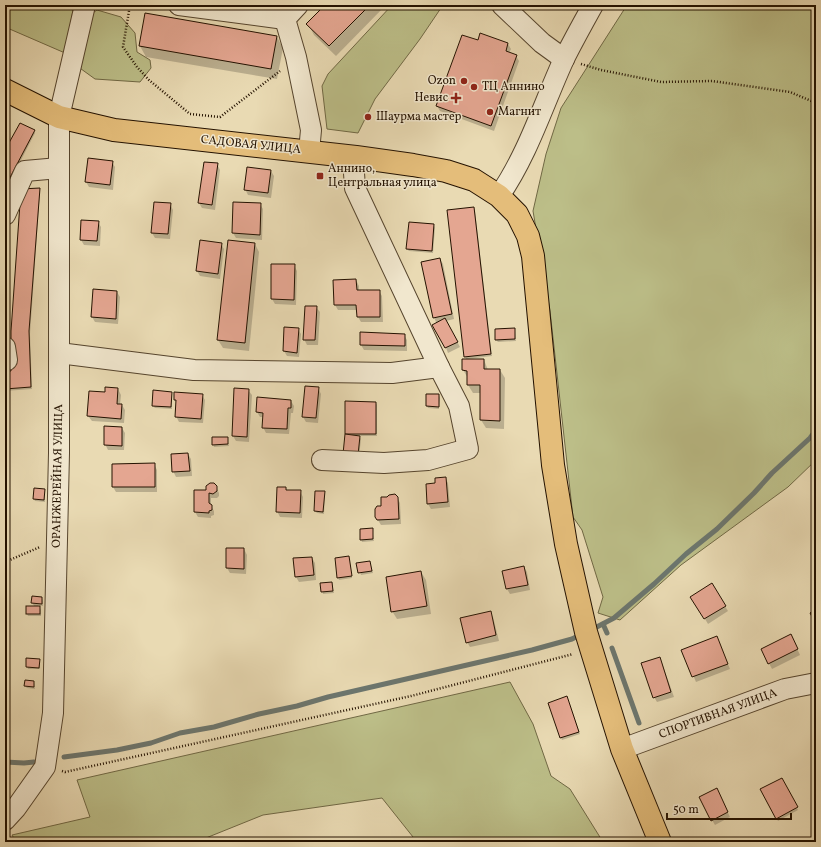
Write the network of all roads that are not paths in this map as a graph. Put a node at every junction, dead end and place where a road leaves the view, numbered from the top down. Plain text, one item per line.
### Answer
1 (85, 5) edge
2 (179, 5) edge
3 (298, 5) edge
4 (502, 5) edge
5 (593, 5) edge
6 (285, 19) junction
7 (564, 59) junction
8 (5, 90) edge
9 (59, 118) junction
10 (309, 152) junction
11 (356, 157) junction
12 (59, 168) junction
13 (499, 196) junction
14 (5, 215) edge
15 (59, 353) junction
16 (439, 367) junction
17 (322, 460) dead end
18 (816, 683) edge
19 (622, 749) junction
20 (5, 820) edge
21 (660, 842) edge

1 - 9 street, ОРАНЖЕРЕЙНАЯ УЛИЦА
2 - 6 street
3 - 6 street
4 - 7 street
5 - 7 street
6 - 10 street
7 - 13 street
8 - 9 main road, САДОВАЯ УЛИЦА
9 - 10 main road, САДОВАЯ УЛИЦА
9 - 12 street, ОРАНЖЕРЕЙНАЯ УЛИЦА
10 - 11 main road, САДОВАЯ УЛИЦА
11 - 13 main road, САДОВАЯ УЛИЦА
11 - 16 street
12 - 14 street
12 - 15 street, ОРАНЖЕРЕЙНАЯ УЛИЦА
13 - 19 main road, САДОВАЯ УЛИЦА
15 - 16 street
15 - 20 street, ОРАНЖЕРЕЙНАЯ УЛИЦА
16 - 17 street
18 - 19 street, СПОРТИВНАЯ УЛИЦА
19 - 21 main road, САДОВАЯ УЛИЦА

